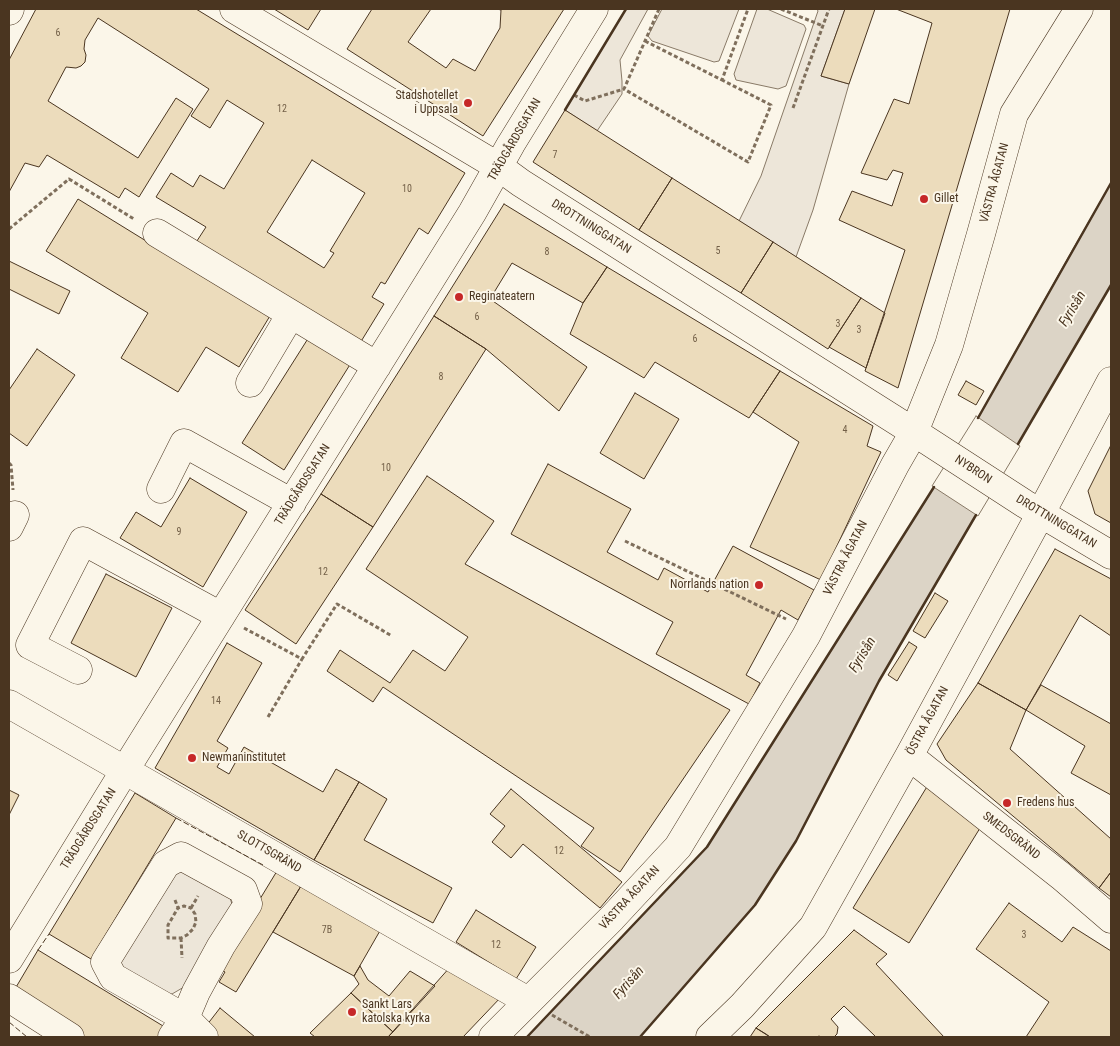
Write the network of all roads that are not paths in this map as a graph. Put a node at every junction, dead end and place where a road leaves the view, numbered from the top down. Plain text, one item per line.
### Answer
1 (234, 9) edge
2 (594, 9) edge
3 (1079, 9) edge
4 (499, 167) junction
5 (157, 233) road end
6 (291, 314) junction
7 (377, 366) junction
8 (1111, 381) edge
9 (250, 383) dead end
10 (914, 432) junction
11 (944, 451) joint
12 (161, 489) dead end
13 (1002, 489) joint
14 (292, 503) junction
15 (1041, 514) junction
16 (1111, 555) edge
17 (221, 616) junction
18 (78, 670) dead end
19 (9, 704) edge
20 (909, 756) junction
21 (125, 770) junction
22 (1111, 919) edge
23 (9, 959) edge
24 (9, 998) edge
25 (536, 1006) junction
26 (178, 1028) edge
27 (70, 1037) edge
28 (204, 1037) edge
29 (493, 1037) edge
30 (710, 1037) edge

1 - 4 street, DROTTNINGGATAN
2 - 4 street, TRÄDGÅRDSGATAN
3 - 10 street, VÄSTRA ÅGATAN
4 - 7 street, TRÄDGÅRDSGATAN
4 - 10 street, DROTTNINGGATAN
5 - 6 street
6 - 7 street
6 - 9 street
7 - 14 street, TRÄDGÅRDSGATAN
8 - 15 street, ÖSTRA ÅGATAN
10 - 11 street, DROTTNINGGATAN
10 - 25 street, VÄSTRA ÅGATAN
11 - 13 street, NYBRON
12 - 14 street
13 - 15 street, DROTTNINGGATAN
14 - 17 street, TRÄDGÅRDSGATAN
15 - 16 street, DROTTNINGGATAN
15 - 20 street, ÖSTRA ÅGATAN
17 - 18 street
17 - 21 street, TRÄDGÅRDSGATAN
19 - 21 street, SLOTTSGRÄND
20 - 22 street, SMEDSGRÄND
20 - 30 street, ÖSTRA ÅGATAN
21 - 23 street, TRÄDGÅRDSGATAN
21 - 25 street, SLOTTSGRÄND
24 - 27 street
25 - 29 street, VÄSTRA ÅGATAN
26 - 26 street
26 - 28 street

